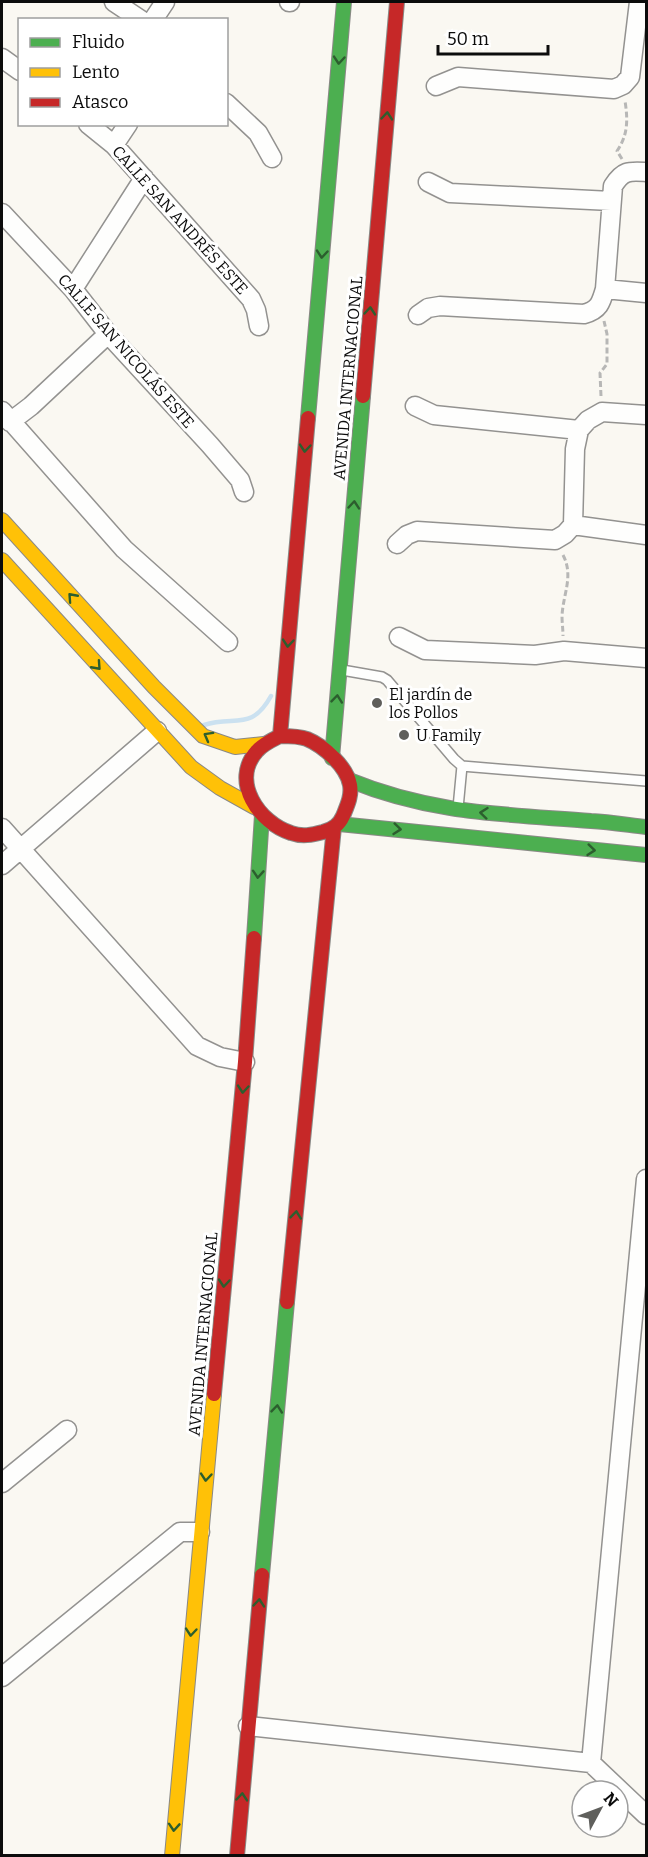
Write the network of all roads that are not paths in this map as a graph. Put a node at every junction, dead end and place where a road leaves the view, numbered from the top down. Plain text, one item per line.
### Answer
1 (114, 2) edge
2 (165, 2) edge
3 (344, 2) edge
4 (397, 2) edge
5 (639, 2) edge
6 (138, 18) edge
7 (154, 18) edge
8 (640, 47) edge
9 (2, 58) edge
10 (18, 70) edge
11 (436, 86) dead end
12 (228, 105) edge
13 (90, 126) edge
14 (127, 126) edge
15 (114, 145) junction
16 (272, 158) dead end
17 (638, 171) edge
18 (144, 178) junction
19 (428, 182) dead end
20 (611, 201) junction
21 (2, 213) edge
22 (73, 290) junction
23 (646, 292) edge
24 (603, 297) junction
25 (418, 315) dead end
26 (259, 326) dead end
27 (108, 334) junction
28 (415, 406) dead end
29 (6, 416) edge
30 (646, 416) edge
31 (579, 430) junction
32 (244, 492) dead end
33 (2, 520) edge
34 (573, 525) junction
35 (646, 535) edge
36 (397, 544) dead end
37 (2, 560) edge
38 (399, 637) dead end
39 (228, 642) dead end
40 (646, 658) edge
41 (340, 669) junction
42 (157, 732) junction
43 (280, 736) junction
44 (264, 744) junction
45 (332, 758) junction
46 (462, 766) junction
47 (349, 780) junction
48 (646, 781) edge
49 (458, 810) junction
50 (258, 811) junction
51 (507, 815) junction
52 (336, 826) junction
53 (646, 827) edge
54 (2, 828) edge
55 (505, 841) junction
56 (20, 849) junction
57 (646, 855) edge
58 (2, 865) edge
59 (245, 1062) junction
60 (646, 1179) edge
61 (67, 1430) dead end
62 (2, 1483) edge
63 (200, 1532) junction
64 (2, 1677) edge
65 (248, 1726) junction
66 (591, 1763) junction
67 (646, 1815) edge
68 (172, 1856) edge
69 (237, 1856) edge

1 - 6 street
2 - 7 street
3 -> 43 main road
41 -> 4 main road, AVENIDA INTERNACIONAL
5 - 8 street
8 - 11 street
9 - 10 street
12 - 16 street
13 - 15 street, CALLE SAN ANDRÉS ESTE
14 - 15 street
15 - 18 street, CALLE SAN ANDRÉS ESTE
17 - 20 street
18 - 22 street
18 - 26 street, CALLE SAN ANDRÉS ESTE
19 - 20 street
20 - 24 street
21 - 22 street, CALLE SAN NICOLÁS ESTE
22 - 27 street, CALLE SAN NICOLÁS ESTE
23 - 24 street
24 - 25 street
27 - 29 street
27 - 32 street, CALLE SAN NICOLÁS ESTE
28 - 31 street
29 - 39 street
30 - 31 street
31 - 34 street
44 -> 33 main road
34 - 35 street
34 - 36 street
37 -> 42 main road
38 - 40 street
45 -> 41 main road, AVENIDA INTERNACIONAL
41 - 46 lane
42 - 50 main road
42 - 56 street
43 - 44 main road
43 - 45 main road
44 - 50 main road
45 - 47 main road
46 - 48 lane
46 - 49 lane
47 - 49 main road
47 - 52 main road
51 -> 49 main road
50 - 52 main road
50 -> 59 main road, AVENIDA INTERNACIONAL
51 - 53 main road
51 - 55 main road
52 -> 55 main road
65 -> 52 main road
54 - 56 street
55 -> 57 main road
56 - 58 street
56 - 59 street
59 -> 63 main road, AVENIDA INTERNACIONAL
60 - 66 street
61 - 62 street
63 - 64 street
63 -> 68 main road, AVENIDA INTERNACIONAL
65 - 66 street
69 -> 65 main road
66 - 67 street

